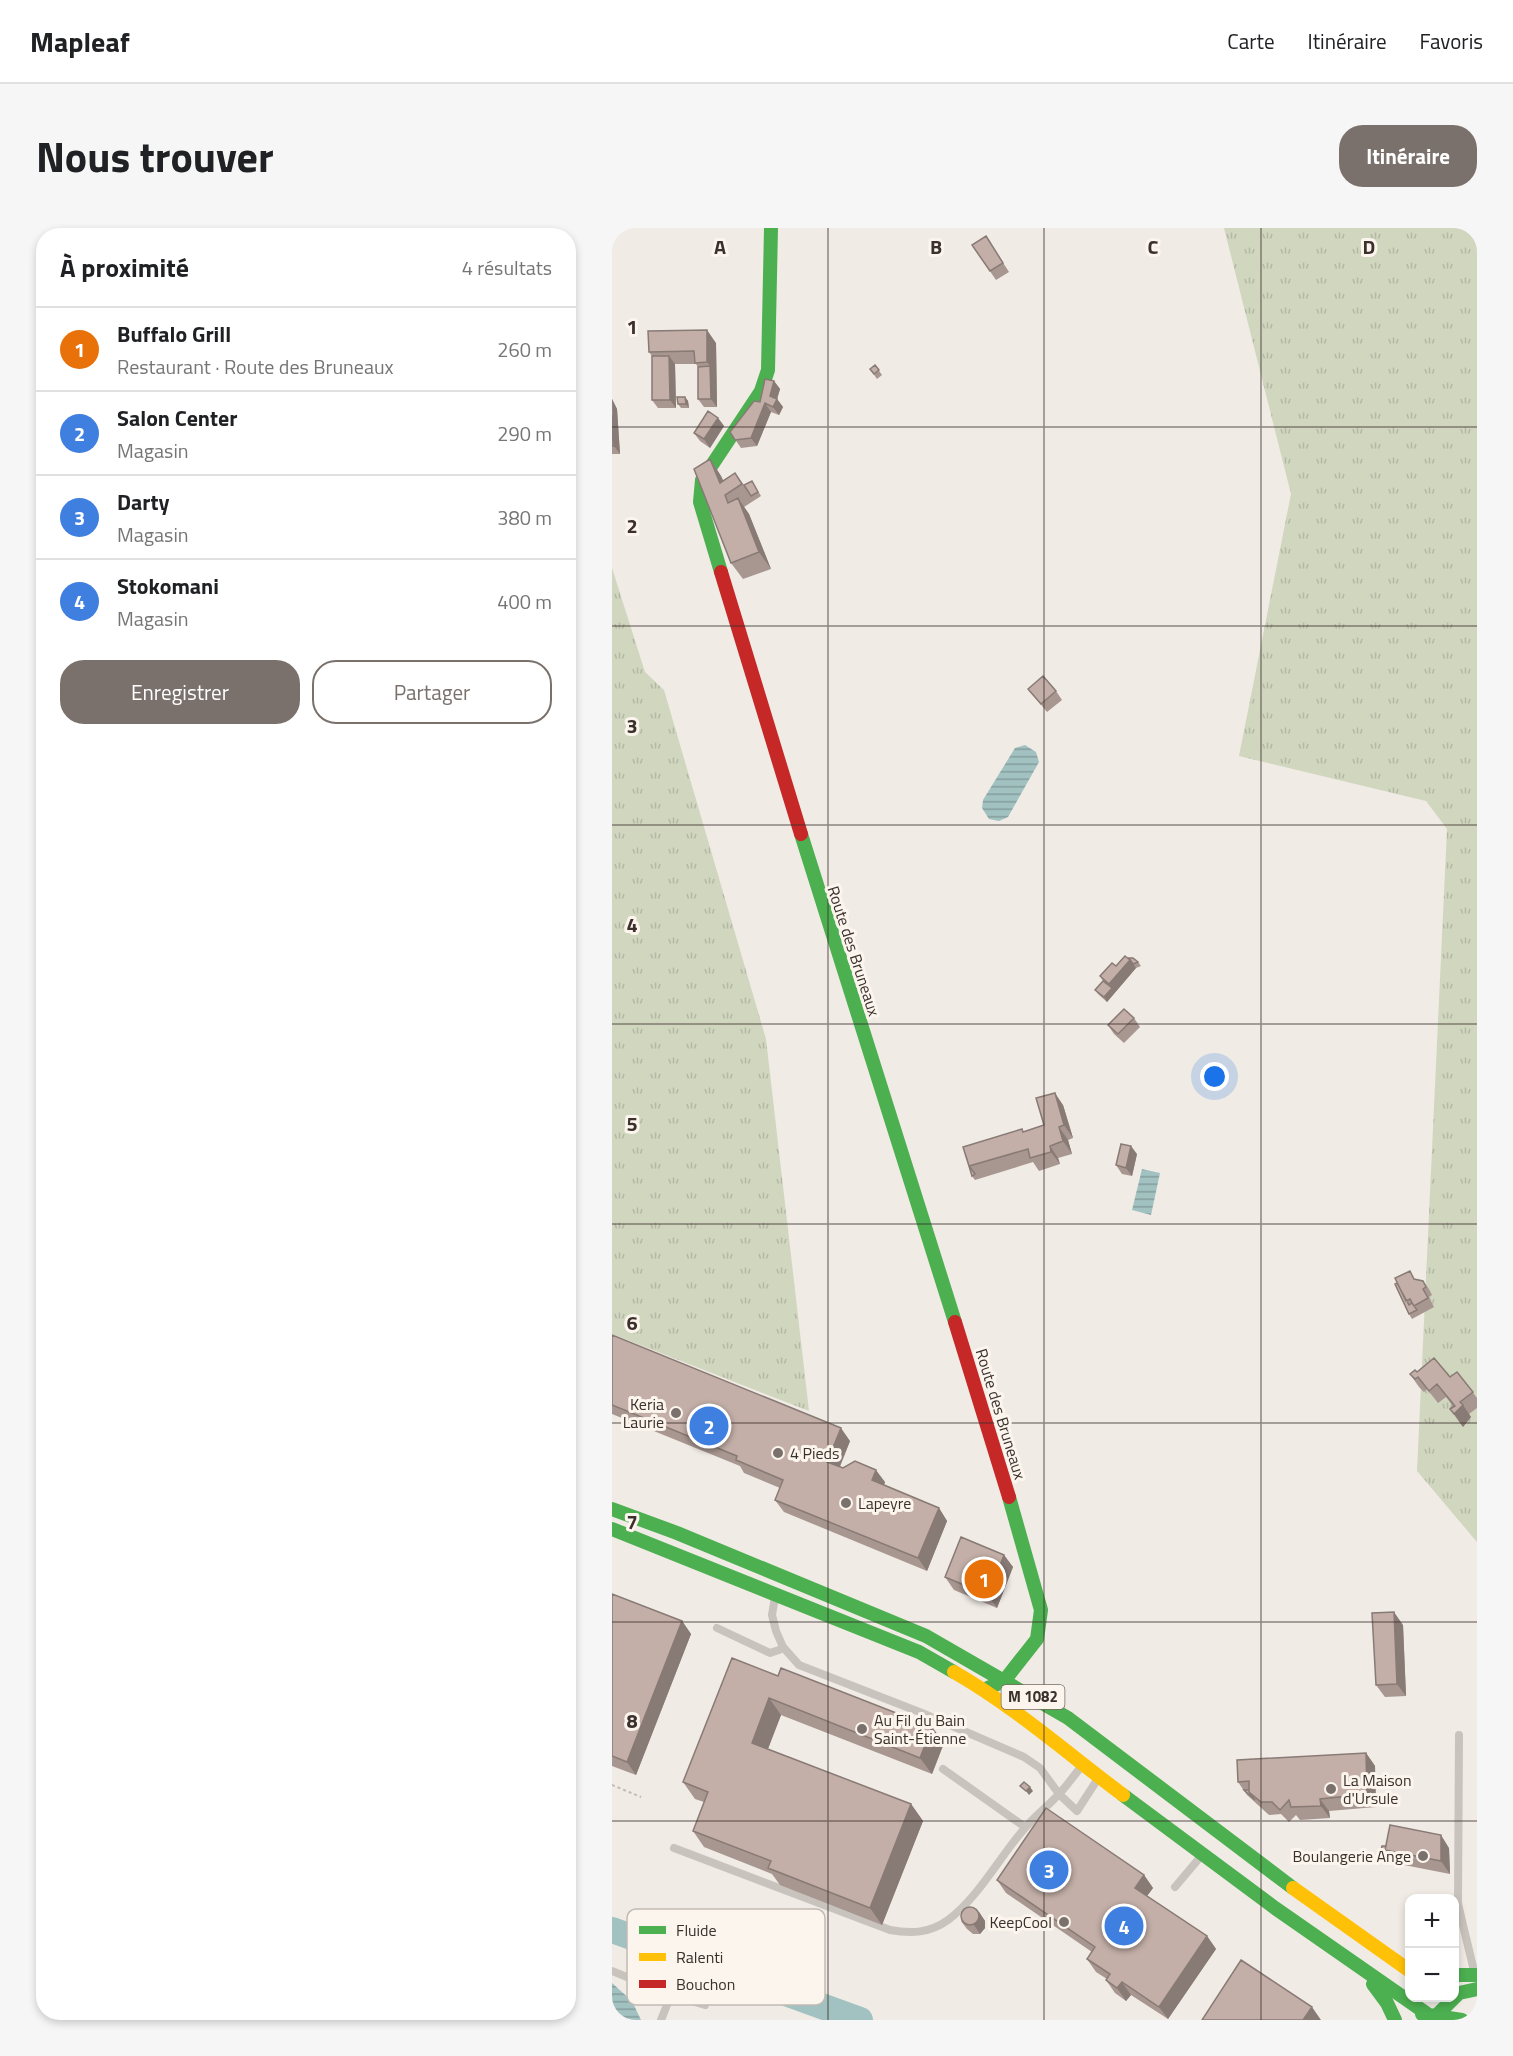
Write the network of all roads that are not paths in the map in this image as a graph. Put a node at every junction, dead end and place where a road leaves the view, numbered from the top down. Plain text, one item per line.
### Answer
1 (771, 228) edge
2 (612, 1509) edge
3 (612, 1529) edge
4 (776, 1595) junction
5 (717, 1628) dead end
6 (783, 1647) junction
7 (1004, 1681) junction
8 (984, 1689) junction
9 (1459, 1735) dead end
10 (1098, 1740) junction
11 (1084, 1763) junction
12 (1107, 1765) junction
13 (943, 1769) dead end
14 (1059, 1794) junction
15 (1025, 1827) junction
16 (674, 1848) dead end
17 (1203, 1854) junction
18 (1175, 1887) dead end
19 (1357, 1966) junction
20 (1405, 1967) edge
21 (612, 1971) edge
22 (1459, 1976) edge
23 (627, 1977) edge
24 (1476, 1980) edge
25 (1405, 1981) edge
26 (1459, 1990) edge
27 (1442, 2002) edge
28 (1456, 2002) edge
29 (667, 2005) edge
30 (702, 2005) edge
31 (705, 2006) dead end
32 (1426, 2013) edge
33 (661, 2020) edge
34 (1395, 2020) edge
35 (1462, 2020) edge
36 (1476, 2020) edge

1 - 7 main road, Route des Bruneaux
2 - 7 main road, M 1082
3 - 4 main road, M 1082
4 - 6 lane
4 - 8 main road, M 1082
5 - 6 lane
6 - 14 lane
7 - 8 main road
7 - 10 main road, M 1082
8 - 11 main road, M 1082
9 - 24 lane
10 - 11 main road
10 - 12 main road, M 1082
11 - 12 main road, M 1082
11 - 14 lane
12 - 14 lane
12 - 17 main road, M 1082
12 - 20 main road, M 1082
13 - 15 lane
14 - 15 lane
15 - 16 lane
17 - 18 lane
17 - 19 main road, M 1082
19 - 25 main road, M 1082
19 - 32 main road, M 1082
19 - 34 main road
21 - 23 lane
22 - 24 main road
24 - 26 main road
27 - 32 main road
28 - 36 main road
29 - 33 lane
30 - 31 lane
32 - 35 main road

